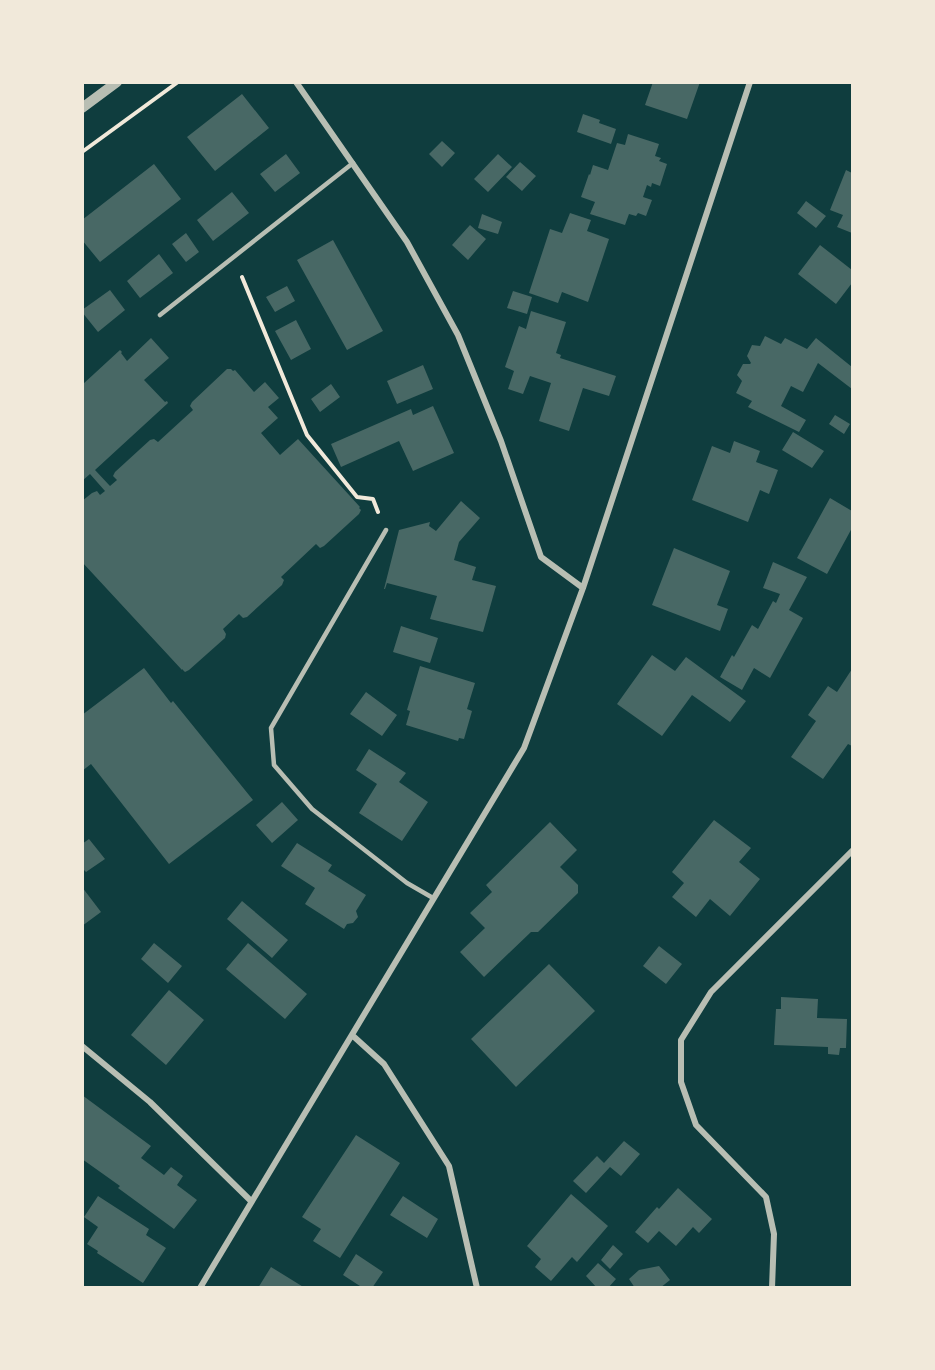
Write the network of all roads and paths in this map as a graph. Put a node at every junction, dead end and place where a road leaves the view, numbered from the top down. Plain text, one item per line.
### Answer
1 (117, 82) edge
2 (178, 82) edge
3 (296, 82) edge
4 (750, 82) edge
5 (82, 108) edge
6 (82, 152) edge
7 (353, 163) junction
8 (234, 257) junction
9 (160, 315) dead end
10 (386, 530) joint
11 (583, 588) junction
12 (852, 850) edge
13 (433, 898) junction
14 (352, 1035) junction
15 (82, 1046) edge
16 (251, 1202) junction
17 (200, 1287) edge
18 (477, 1287) edge
19 (772, 1287) edge

1 - 5 street
2 - 6 path
3 - 7 street
4 - 11 street
7 - 8 lane
7 - 11 street
8 - 9 lane
8 - 10 path
10 - 13 lane
11 - 13 street
12 - 19 street
13 - 14 street
14 - 16 street
14 - 18 street
15 - 16 street
16 - 17 street

